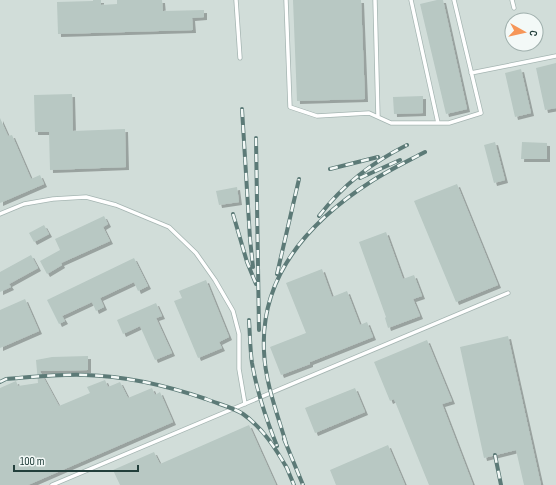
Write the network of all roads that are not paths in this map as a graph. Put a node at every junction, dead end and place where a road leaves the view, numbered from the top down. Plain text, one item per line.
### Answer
1 (236, 0) edge
2 (286, 0) edge
3 (376, 0) edge
4 (411, 0) edge
5 (454, 0) edge
6 (512, 0) edge
7 (514, 8) dead end
8 (556, 56) edge
9 (240, 58) dead end
10 (471, 73) junction
11 (378, 116) junction
12 (438, 123) junction
13 (0, 214) edge
14 (508, 293) dead end
15 (245, 404) junction
16 (52, 485) edge

1 - 9 lane
2 - 11 lane
3 - 11 lane
4 - 12 lane
5 - 10 lane
6 - 7 lane
8 - 10 lane
10 - 12 lane
11 - 12 lane
13 - 15 lane
14 - 15 lane
15 - 16 lane

